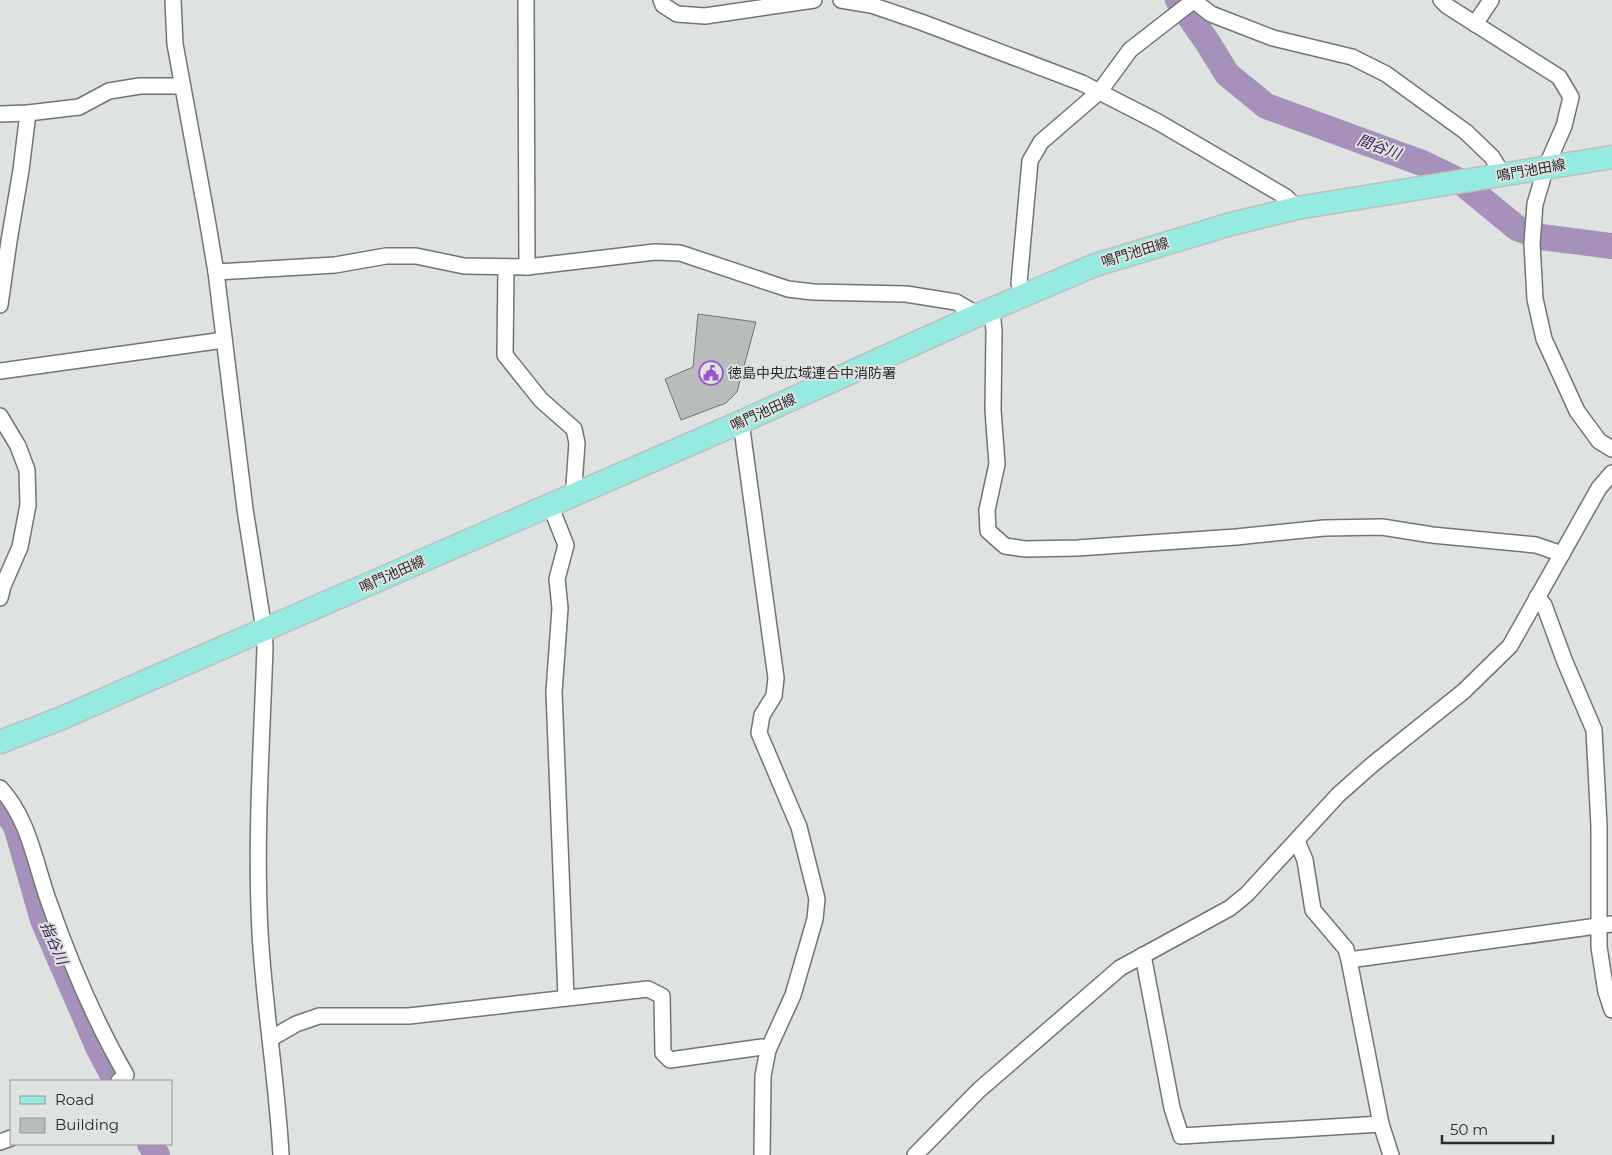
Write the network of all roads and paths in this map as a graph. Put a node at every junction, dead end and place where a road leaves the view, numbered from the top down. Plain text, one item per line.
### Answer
1 (172, 0) edge
2 (526, 0) edge
3 (661, 0) edge
4 (814, 0) edge
5 (842, 0) edge
6 (1441, 0) edge
7 (1491, 0) edge
8 (1188, 4) edge
9 (1475, 24) junction
10 (181, 86) junction
11 (1100, 91) junction
12 (0, 114) edge
13 (28, 114) junction
14 (1612, 157) edge
15 (1546, 167) junction
16 (1503, 175) junction
17 (1297, 208) junction
18 (506, 267) junction
19 (527, 267) junction
20 (216, 272) junction
21 (1023, 296) junction
22 (0, 306) edge
23 (985, 312) junction
24 (224, 340) junction
25 (0, 371) edge
26 (0, 416) edge
27 (741, 422) junction
28 (1612, 450) edge
29 (1612, 473) edge
30 (575, 494) junction
31 (550, 504) junction
32 (1562, 554) junction
33 (0, 598) edge
34 (1537, 598) junction
35 (264, 630) junction
36 (0, 742) edge
37 (0, 788) edge
38 (1297, 841) junction
39 (1605, 926) edge
40 (1143, 956) junction
41 (1349, 960) junction
42 (566, 996) junction
43 (1612, 1010) edge
44 (270, 1039) junction
45 (768, 1050) junction
46 (120, 1080) edge
47 (1381, 1124) junction
48 (281, 1155) edge
49 (762, 1155) edge
50 (915, 1155) edge
51 (1391, 1155) edge

1 - 10 street
2 - 19 street
3 - 4 street
5 - 11 street
6 - 9 street
7 - 9 street
8 - 11 street
8 - 16 street
9 - 15 street
10 - 13 street
10 - 20 street
11 - 17 street
11 - 21 street
12 - 13 street
13 - 22 street
14 - 15 main road, 鳴門池田線
15 - 16 main road, 鳴門池田線
15 - 28 street
16 - 17 main road, 鳴門池田線
17 - 21 main road, 鳴門池田線
18 - 19 street
18 - 20 street
18 - 30 street
19 - 23 street
20 - 24 street
21 - 23 main road, 鳴門池田線
23 - 27 main road, 鳴門池田線
23 - 32 street
24 - 25 street
24 - 35 street
26 - 33 street
27 - 30 main road, 鳴門池田線
27 - 45 street
29 - 32 street
30 - 31 main road, 鳴門池田線
31 - 35 main road, 鳴門池田線
31 - 42 street
32 - 34 street
34 - 38 street
34 - 39 street
35 - 36 main road, 鳴門池田線
35 - 44 street
37 - 46 street
38 - 40 street
38 - 41 street
39 - 41 street
39 - 43 street
40 - 47 street
40 - 50 street
41 - 47 street
42 - 44 street
42 - 45 street
44 - 48 street
45 - 49 street
47 - 51 street

